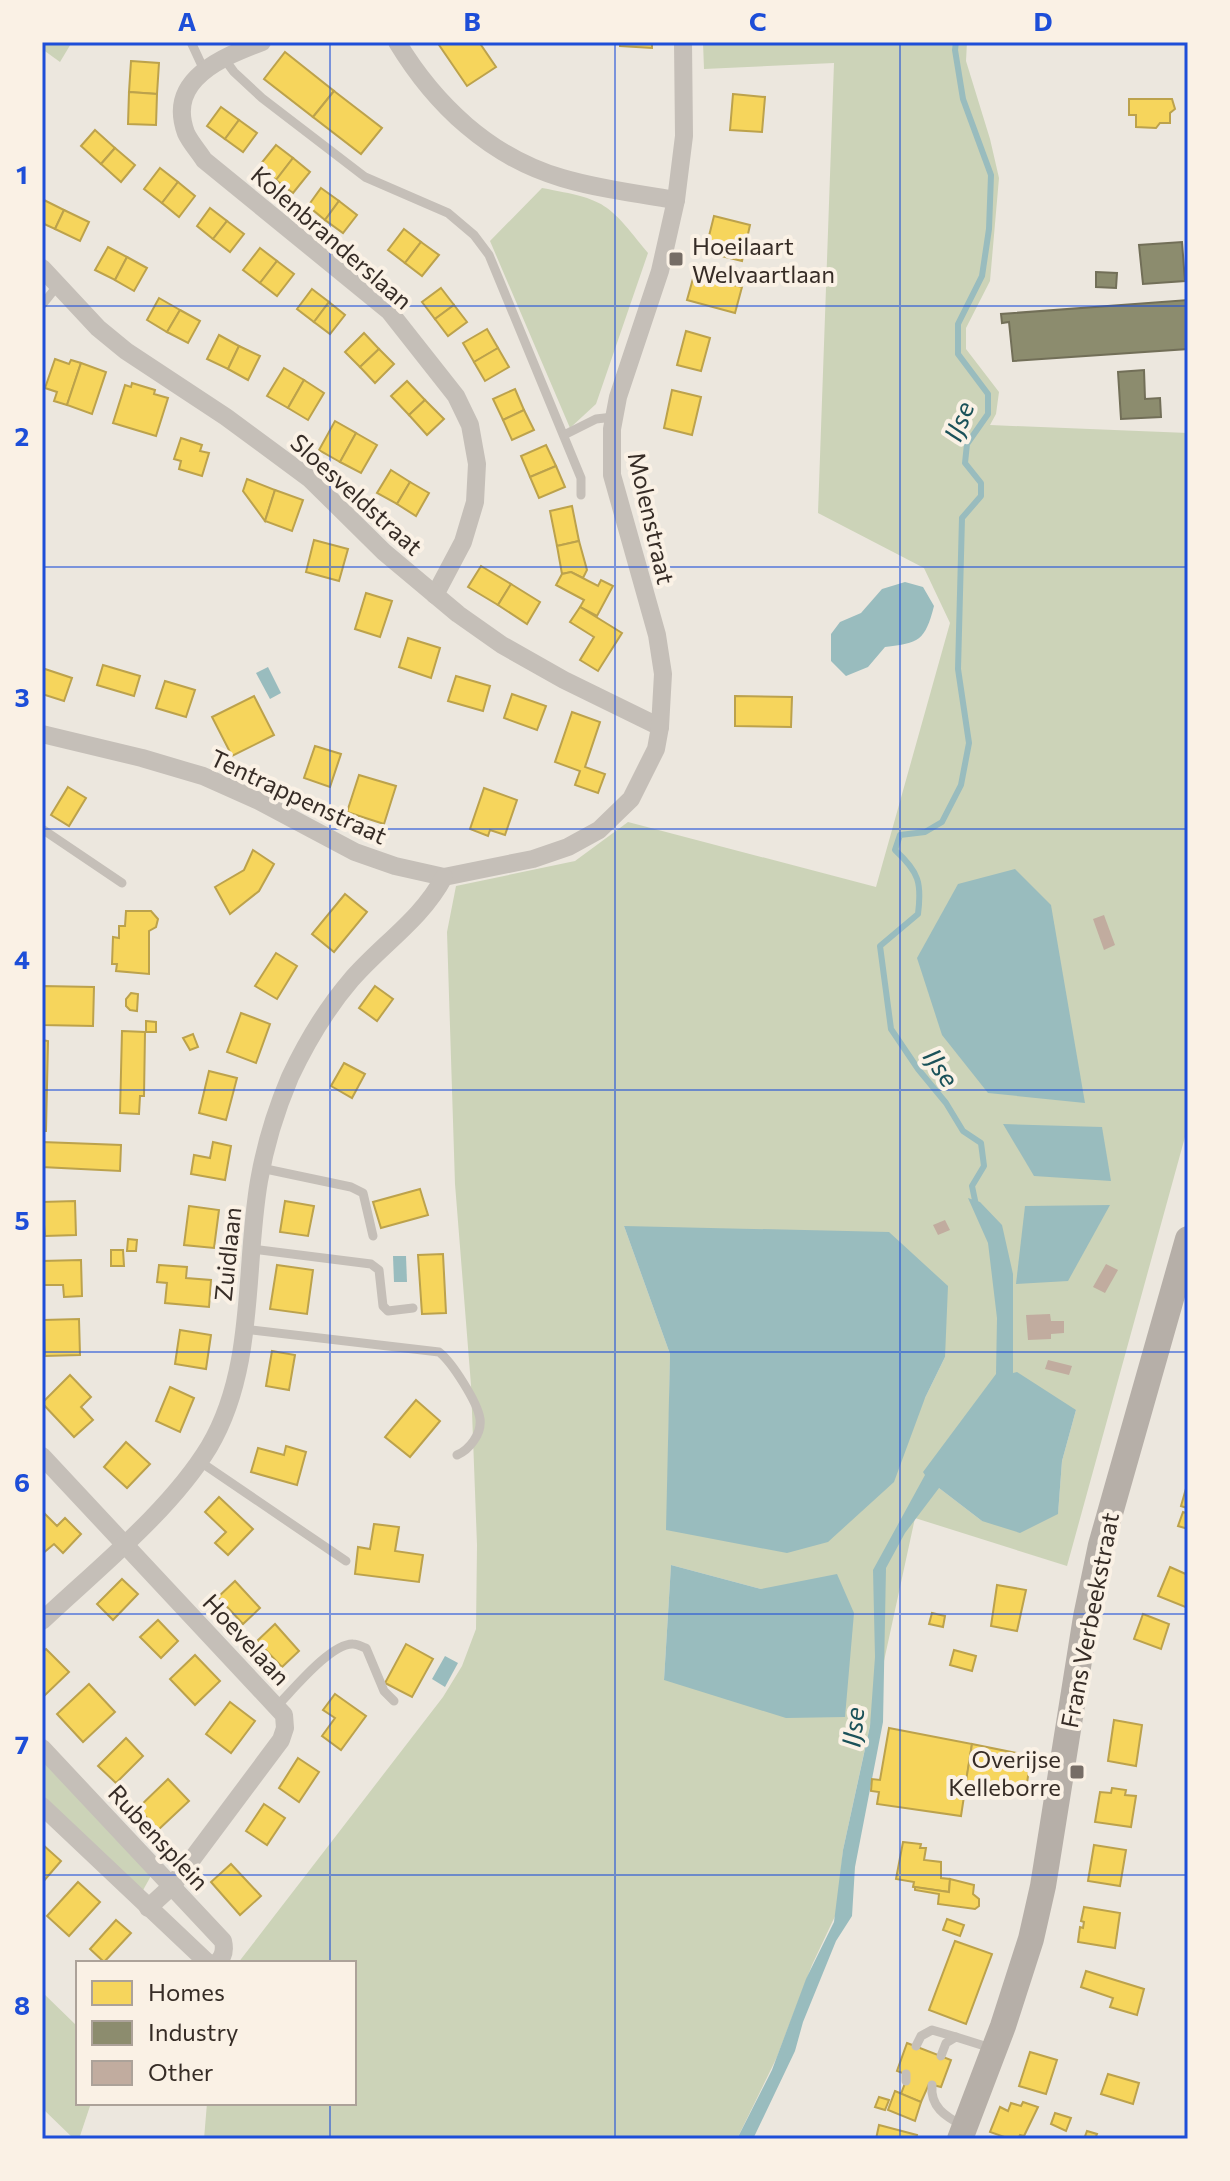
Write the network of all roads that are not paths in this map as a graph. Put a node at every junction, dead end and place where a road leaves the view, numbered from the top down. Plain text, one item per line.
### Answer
1 (191, 42) edge
2 (262, 42) edge
3 (397, 42) edge
4 (683, 42) edge
5 (223, 57) junction
6 (204, 70) junction
7 (676, 200) junction
8 (42, 268) edge
9 (58, 285) junction
10 (42, 305) edge
11 (613, 417) junction
12 (564, 435) junction
13 (581, 495) dead end
14 (435, 595) junction
15 (660, 727) junction
16 (42, 734) edge
17 (42, 829) edge
18 (444, 877) junction
19 (122, 883) dead end
20 (261, 1168) junction
21 (373, 1236) dead end
22 (1188, 1239) edge
23 (252, 1249) junction
24 (413, 1308) dead end
25 (244, 1329) junction
26 (457, 1455) dead end
27 (42, 1456) edge
28 (199, 1461) junction
29 (125, 1542) junction
30 (346, 1561) dead end
31 (42, 1621) edge
32 (394, 1701) dead end
33 (277, 1706) junction
34 (42, 1748) edge
35 (42, 1806) edge
36 (172, 1886) junction
37 (148, 1908) junction
38 (206, 1961) edge
39 (219, 1961) edge
40 (956, 2037) junction
41 (916, 2046) dead end
42 (994, 2049) junction
43 (941, 2056) dead end
44 (932, 2085) dead end
45 (924, 2096) dead end
46 (933, 2102) junction
47 (962, 2133) edge

1 - 6 lane
2 - 5 street, Kolenbranderslaan
3 - 7 street
4 - 7 street, Molenstraat
5 - 6 street, Kolenbranderslaan
5 - 12 lane
6 - 14 street, Kolenbranderslaan
7 - 11 street, Molenstraat
8 - 9 street, Sloesveldstraat
9 - 10 lane
9 - 14 street, Sloesveldstraat
11 - 12 lane
11 - 15 street, Molenstraat
12 - 13 lane
14 - 15 street, Sloesveldstraat
15 - 18 street, Molenstraat
16 - 18 street, Tentrappenstraat
17 - 19 lane
18 - 20 street, Zuidlaan
20 - 21 lane
20 - 23 street, Zuidlaan
22 - 42 main road, Frans Verbeekstraat
23 - 24 lane
23 - 25 street, Zuidlaan
25 - 26 lane
25 - 28 street, Zuidlaan
27 - 29 street, Hoevelaan
28 - 29 street, Zuidlaan
28 - 30 lane
29 - 31 street, Zuidlaan
29 - 33 street, Hoevelaan
32 - 33 lane
33 - 36 street, Hoevelaan
34 - 36 street, Rubensplein
35 - 37 street
36 - 37 street, Hoevelaan
36 - 39 street, Rubensplein
37 - 38 street
40 - 41 lane
40 - 42 lane
40 - 43 lane
42 - 47 main road, Frans Verbeekstraat
44 - 46 lane
45 - 46 lane
46 - 47 lane

